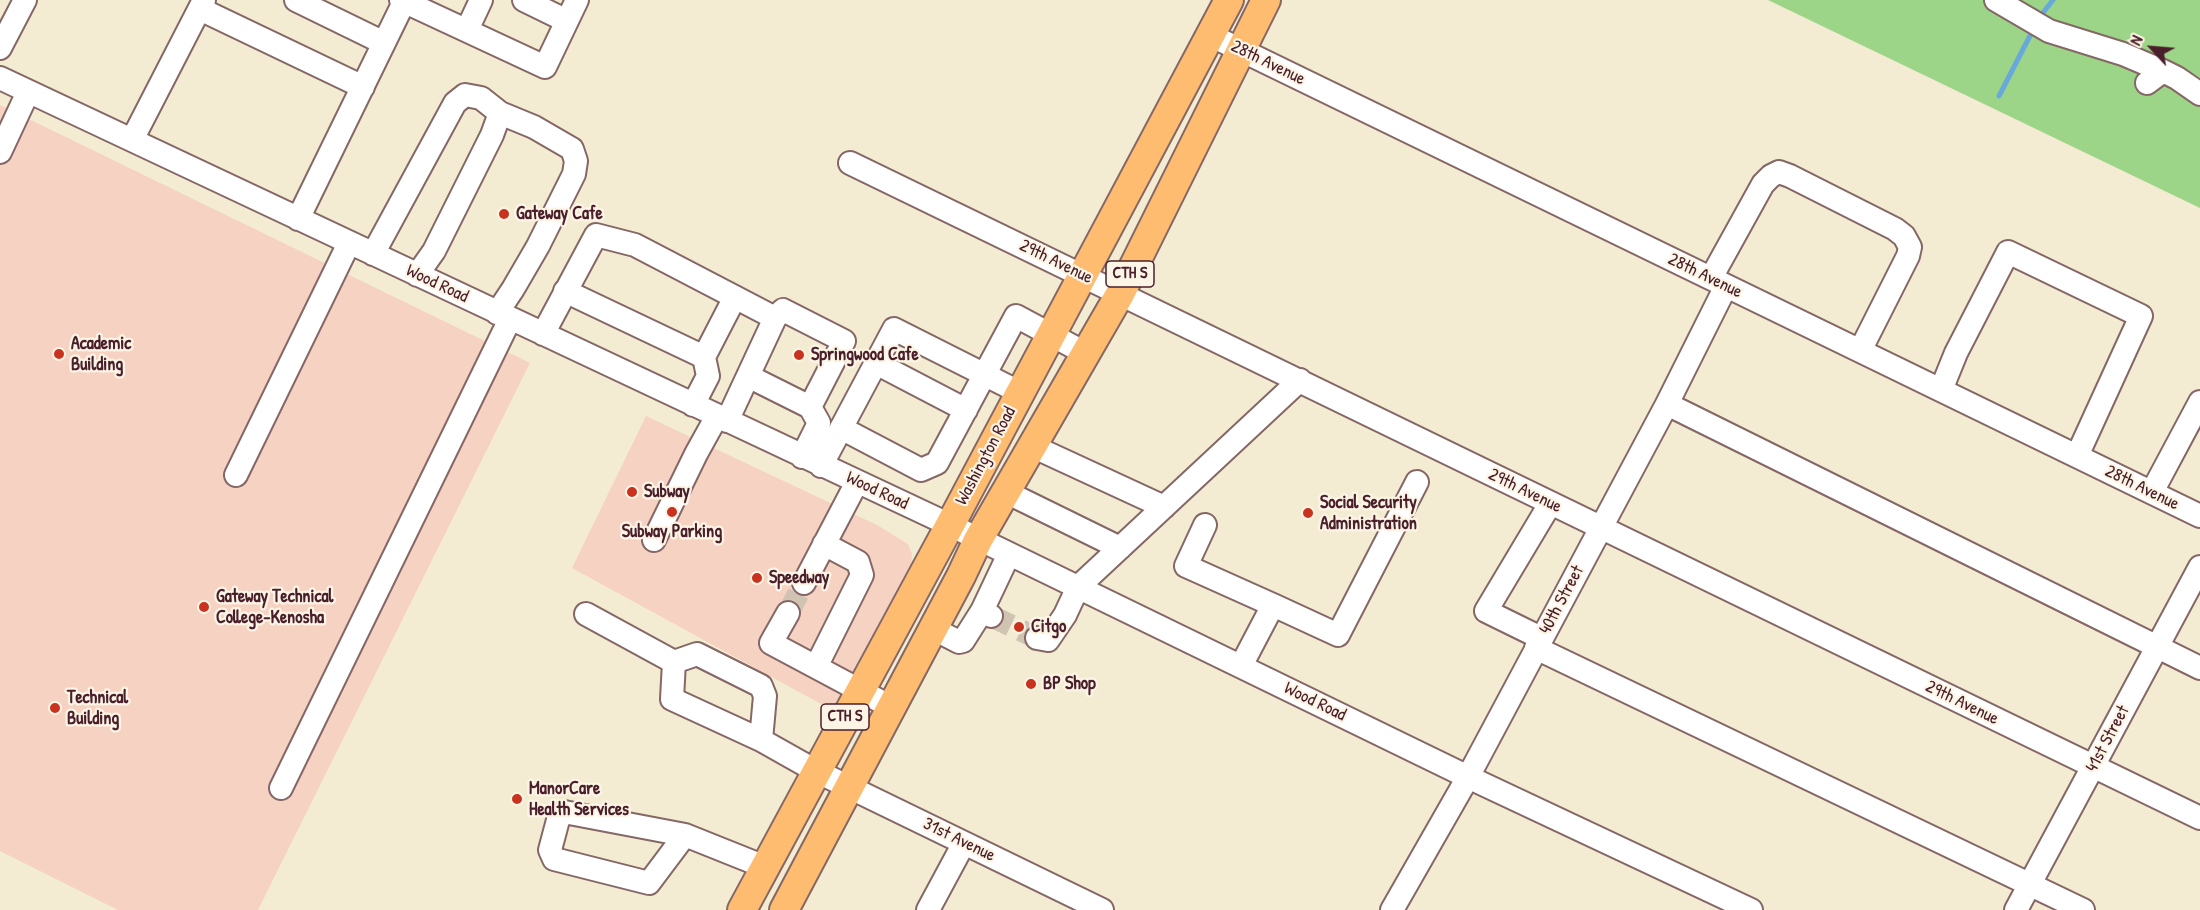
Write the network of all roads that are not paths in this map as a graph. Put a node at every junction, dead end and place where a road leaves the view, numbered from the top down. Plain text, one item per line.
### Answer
1 (25, 0) edge
2 (296, 0) edge
3 (481, 0) edge
4 (524, 0) edge
5 (577, 0) edge
6 (1229, 0) edge
7 (1266, 0) edge
8 (1996, 0) edge
9 (402, 1) edge
10 (202, 5) edge
11 (567, 21) junction
12 (467, 30) junction
13 (1210, 34) junction
14 (384, 43) junction
15 (0, 48) edge
16 (1242, 50) junction
17 (0, 78) edge
18 (363, 87) junction
19 (28, 92) junction
20 (2200, 94) edge
21 (500, 113) junction
22 (132, 140) junction
23 (0, 152) edge
24 (850, 163) dead end
25 (298, 219) junction
26 (349, 243) junction
27 (373, 254) junction
28 (417, 275) junction
29 (1082, 275) junction
30 (1718, 282) junction
31 (565, 291) junction
32 (1120, 294) junction
33 (735, 297) junction
34 (503, 316) junction
35 (776, 318) junction
36 (543, 334) junction
37 (1050, 335) junction
38 (1860, 351) junction
39 (1085, 353) junction
40 (704, 357) junction
41 (876, 363) junction
42 (985, 374) junction
43 (748, 376) junction
44 (1300, 380) junction
45 (1941, 390) junction
46 (1020, 392) junction
47 (2200, 402) edge
48 (1667, 404) junction
49 (693, 405) junction
50 (810, 407) junction
51 (966, 410) junction
52 (722, 419) junction
53 (841, 428) junction
54 (1032, 446) junction
55 (2077, 456) junction
56 (812, 461) junction
57 (236, 475) dead end
58 (857, 482) junction
59 (1417, 482) dead end
60 (1006, 492) junction
61 (2152, 492) junction
62 (1550, 504) junction
63 (1164, 507) junction
64 (2200, 516) edge
65 (950, 525) junction
66 (1205, 525) dead end
67 (1600, 528) junction
68 (654, 540) dead end
69 (978, 540) junction
70 (824, 544) junction
71 (1120, 548) junction
72 (1010, 554) junction
73 (2200, 567) edge
74 (804, 584) tunnel mouth
75 (1078, 587) junction
76 (1273, 605) junction
77 (788, 613) tunnel mouth
78 (586, 614) dead end
79 (932, 628) junction
80 (1037, 638) dead end
81 (1539, 643) junction
82 (2157, 647) junction
83 (674, 662) junction
84 (1240, 666) junction
85 (816, 667) junction
86 (2200, 668) edge
87 (860, 690) junction
88 (891, 707) junction
89 (761, 740) junction
90 (2093, 766) junction
91 (816, 771) junction
92 (1468, 777) junction
93 (849, 787) junction
94 (281, 788) dead end
95 (2200, 818) edge
96 (685, 836) junction
97 (964, 843) junction
98 (765, 867) junction
99 (2029, 884) junction
100 (742, 910) edge
101 (784, 910) edge
102 (928, 910) edge
103 (1102, 910) edge
104 (1392, 910) edge
105 (1751, 910) edge
106 (2016, 910) edge
107 (2083, 910) edge

1 - 15 street
2 - 14 street
3 - 12 street
4 - 11 street
5 - 11 street
6 - 13 main road, Washington Road / CTH S
7 - 16 main road, Washington Road / CTH S
8 - 20 street
9 - 12 street
9 - 14 street
10 - 18 street
10 - 22 street
11 - 12 street
13 - 16 street, 28th Avenue
13 - 29 main road, Washington Road / CTH S
14 - 18 street
16 - 30 street, 28th Avenue
16 - 32 main road, Washington Road / CTH S
17 - 19 street, Wood Road
18 - 25 street
19 - 22 street, Wood Road
19 - 23 street
21 - 27 street
21 - 28 street
21 - 34 street
22 - 25 street, Wood Road
24 - 29 street, 29th Avenue
25 - 26 street, Wood Road
26 - 27 street, Wood Road
26 - 57 street
27 - 28 street, Wood Road
28 - 34 street, Wood Road
29 - 32 street, 29th Avenue
29 - 37 main road, Washington Road / CTH S
30 - 38 street, 28th Avenue
30 - 38 street, 40th Street
30 - 48 street, 40th Street
31 - 33 street
31 - 36 street
31 - 40 street
32 - 39 main road, Washington Road / CTH S
32 - 44 street, 29th Avenue
33 - 35 street
33 - 40 street
34 - 36 street, Wood Road
34 - 94 street
35 - 43 street
35 - 50 street
36 - 49 street, Wood Road
37 - 39 street
37 - 42 street
37 - 46 main road, Washington Road / CTH S
38 - 45 street, 28th Avenue
39 - 54 main road, Washington Road / CTH S
40 - 49 street
41 - 42 street
41 - 51 street
41 - 53 street
42 - 46 street
42 - 51 street
43 - 50 street
43 - 52 street
44 - 62 street, 29th Avenue
44 - 63 street
45 - 55 street, 28th Avenue
45 - 55 street
46 - 65 main road, Washington Road / CTH S
47 - 61 street
48 - 67 street, 40th Street
48 - 82 street
49 - 52 street, Wood Road
50 - 56 street
51 - 53 street
52 - 56 street, Wood Road
52 - 68 street
53 - 56 street
54 - 60 main road, Washington Road / CTH S
54 - 63 street
55 - 61 street, 28th Avenue
56 - 58 street, Wood Road
58 - 65 street, Wood Road
58 - 70 street
59 - 76 street
60 - 69 main road, Washington Road / CTH S
60 - 71 street
61 - 64 street, 28th Avenue
62 - 67 street, 29th Avenue
62 - 81 street
63 - 71 street
65 - 69 street, Wood Road
65 - 87 main road, Washington Road / CTH S
66 - 76 street
67 - 81 street, 40th Street
67 - 90 street, 29th Avenue
69 - 72 street, Wood Road
69 - 79 main road, Washington Road / CTH S
70 - 74 street
70 - 85 street
71 - 75 street
72 - 75 street, Wood Road
72 - 79 street
73 - 82 street, 41st Street
75 - 80 street
75 - 84 street, Wood Road
76 - 84 street
77 - 85 street
78 - 83 street
79 - 88 main road, Washington Road / CTH S
81 - 92 street, 40th Street
81 - 99 street
82 - 86 street
82 - 90 street, 41st Street
83 - 89 street, 31st Avenue
83 - 89 street
84 - 92 street, Wood Road
85 - 87 street
87 - 88 street
87 - 91 main road, Washington Road / CTH S
88 - 93 main road, Washington Road / CTH S
89 - 91 street, 31st Avenue
90 - 95 street, 29th Avenue
90 - 99 street, 41st Street
91 - 93 street, 31st Avenue
91 - 98 main road, Washington Road / CTH S
92 - 104 street, 40th Street
92 - 105 street, Wood Road
93 - 97 street, 31st Avenue
93 - 101 main road, Washington Road / CTH S
96 - 96 street
96 - 98 street
97 - 102 street
97 - 103 street, 31st Avenue
98 - 100 main road, Washington Road / CTH S
99 - 106 street, 41st Street
99 - 107 street

